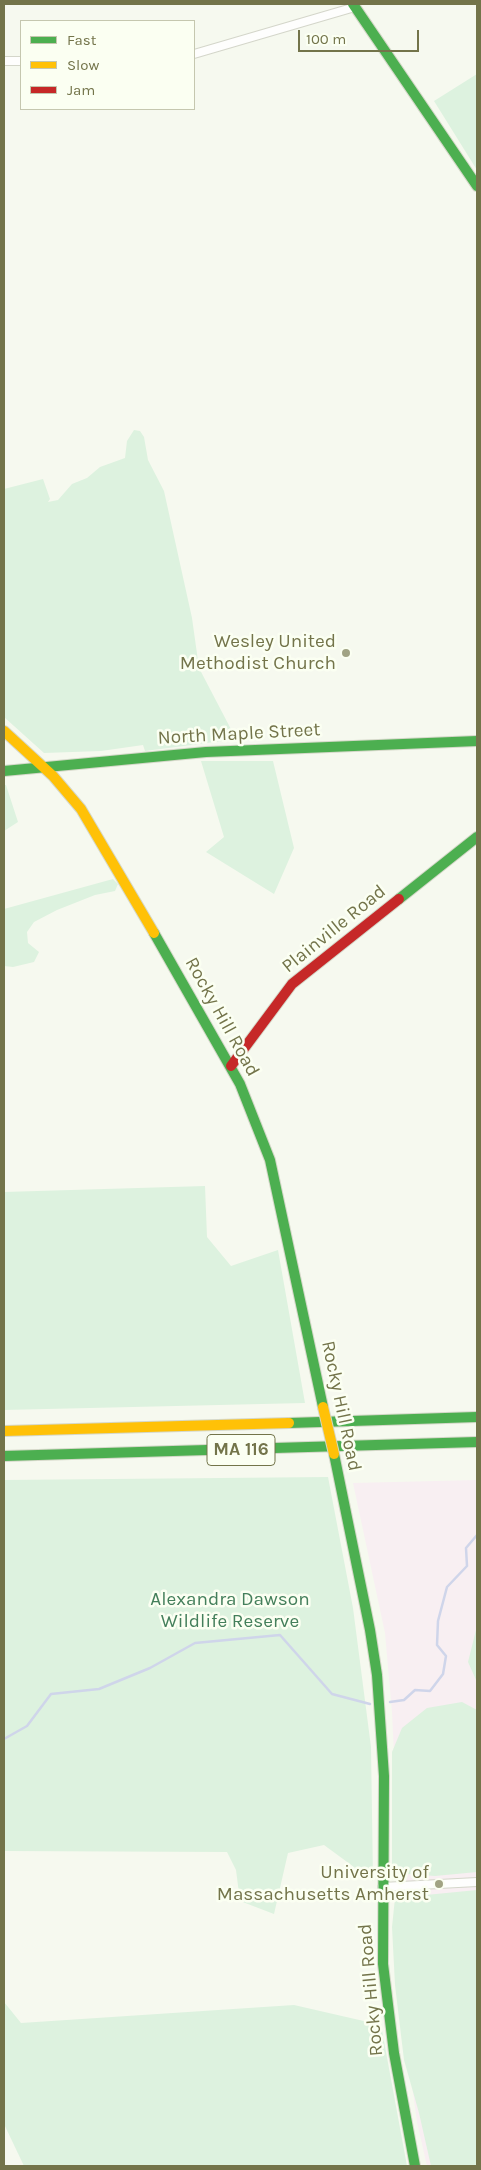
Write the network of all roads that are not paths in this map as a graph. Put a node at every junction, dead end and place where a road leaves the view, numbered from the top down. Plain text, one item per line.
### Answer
1 (354, 5) edge
2 (195, 54) edge
3 (4, 60) edge
4 (20, 62) edge
5 (477, 186) edge
6 (4, 731) edge
7 (477, 741) edge
8 (44, 768) junction
9 (4, 771) edge
10 (477, 837) edge
11 (231, 1066) junction
12 (477, 1417) edge
13 (4, 1431) edge
14 (477, 1442) edge
15 (4, 1456) edge
16 (477, 1882) edge
17 (382, 1887) junction
18 (415, 2166) edge

1 - 2 street
1 - 5 main road
3 - 4 street
6 - 8 main road, Rocky Hill Road
7 - 8 main road, North Maple Street
8 - 9 main road, North Maple Street
8 - 11 main road, Rocky Hill Road
10 - 11 main road, Plainville Road
11 - 17 main road, Rocky Hill Road, bridge
12 - 13 main road, MA 116
14 - 15 main road, MA 116
16 - 17 street
17 - 18 main road, Rocky Hill Road

